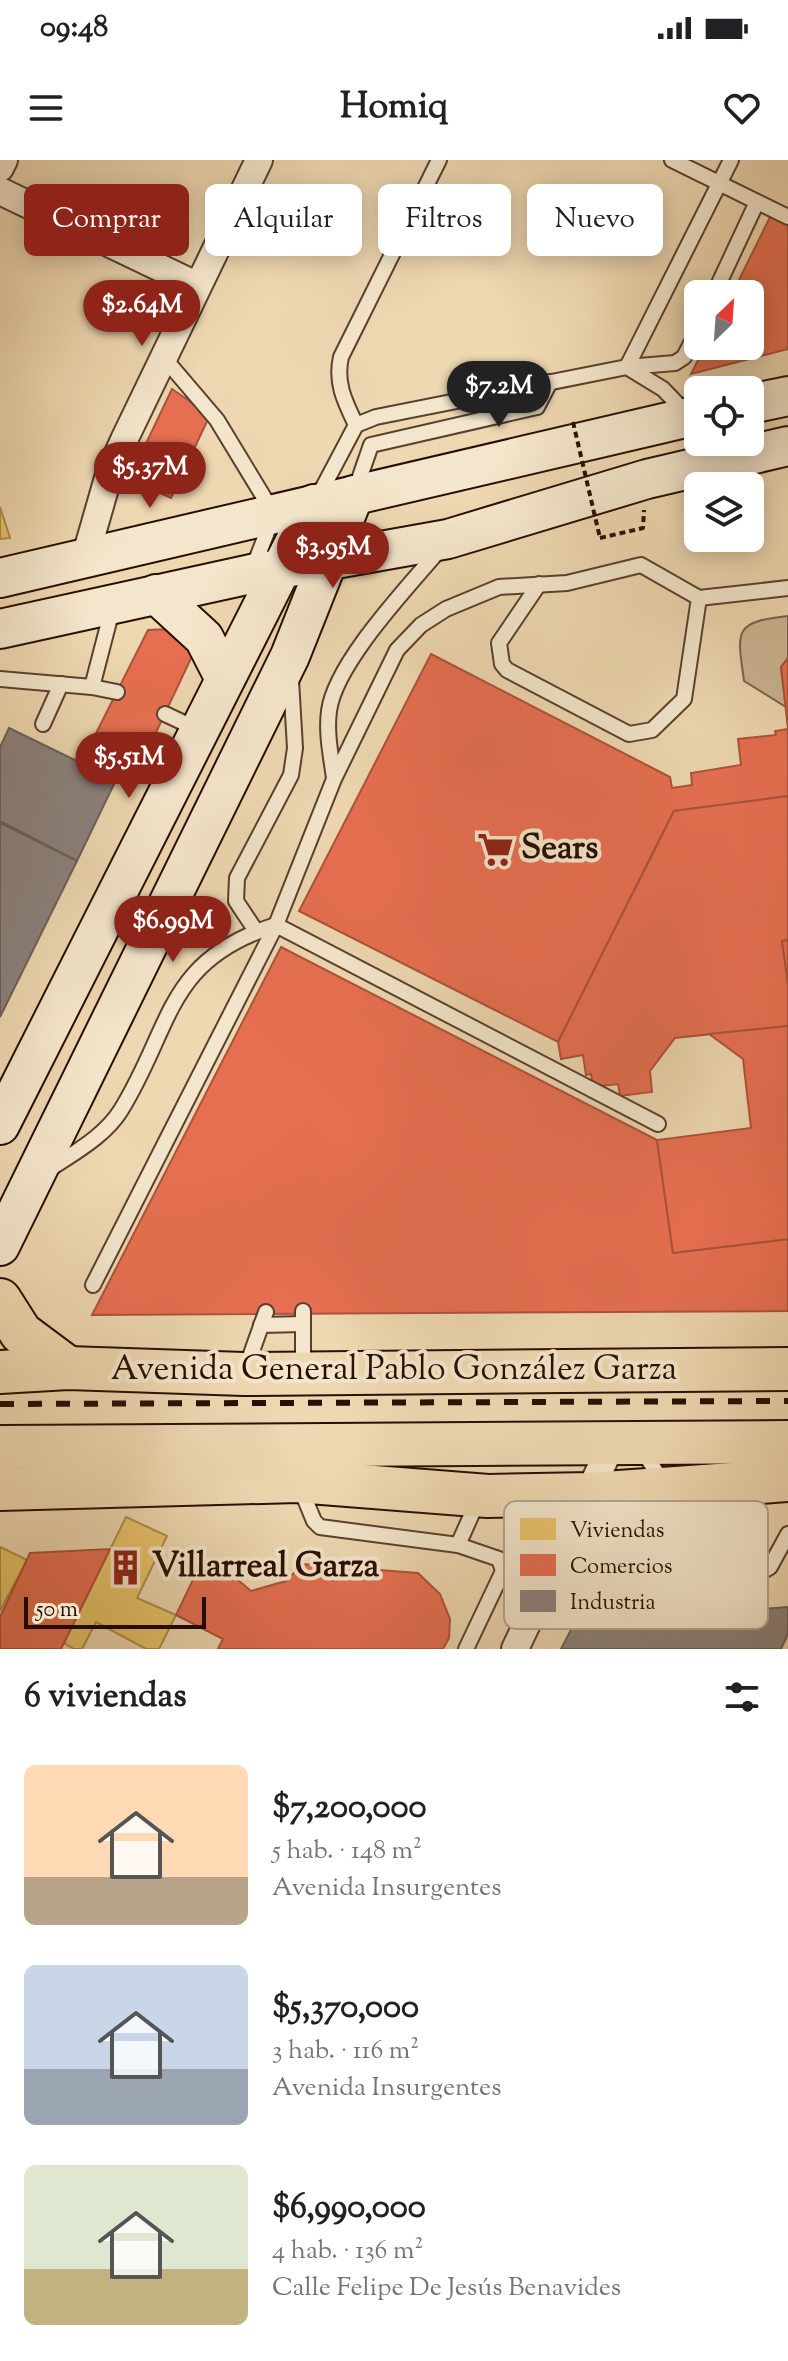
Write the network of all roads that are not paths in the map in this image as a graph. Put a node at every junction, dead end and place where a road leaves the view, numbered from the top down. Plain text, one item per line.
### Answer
1 (4, 160) edge
2 (259, 160) edge
3 (439, 160) edge
4 (672, 160) edge
5 (731, 160) edge
6 (0, 168) edge
7 (718, 184) junction
8 (0, 191) edge
9 (756, 204) junction
10 (788, 217) edge
11 (721, 280) edge
12 (196, 285) junction
13 (684, 357) edge
14 (165, 359) junction
15 (627, 367) junction
16 (550, 382) junction
17 (788, 396) edge
18 (764, 401) edge
19 (684, 407) edge
20 (684, 418) edge
21 (356, 425) junction
22 (788, 446) edge
23 (354, 495) junction
24 (314, 504) junction
25 (274, 514) junction
26 (448, 539) junction
27 (85, 558) junction
28 (328, 559) junction
29 (265, 572) junction
30 (0, 578) edge
31 (539, 584) junction
32 (788, 588) edge
33 (156, 594) junction
34 (699, 598) junction
35 (113, 604) junction
36 (1, 630) edge
37 (290, 656) junction
38 (0, 679) edge
39 (225, 679) junction
40 (61, 684) junction
41 (92, 687) junction
42 (117, 692) dead end
43 (165, 714) dead end
44 (43, 724) dead end
45 (200, 730) junction
46 (334, 779) junction
47 (276, 925) junction
48 (256, 931) junction
49 (658, 1124) dead end
50 (0, 1125) edge
51 (31, 1181) junction
52 (0, 1246) edge
53 (93, 1285) dead end
54 (0, 1300) edge
55 (68, 1368) junction
56 (788, 1369) edge
57 (0, 1372) edge
58 (303, 1373) junction
59 (244, 1374) junction
60 (788, 1442) edge
61 (625, 1444) junction
62 (0, 1447) edge
63 (788, 1480) edge
64 (297, 1481) junction
65 (0, 1489) edge
66 (666, 1489) junction
67 (590, 1494) junction
68 (480, 1495) junction
69 (587, 1501) edge
70 (674, 1501) edge
71 (788, 1534) edge
72 (458, 1545) junction
73 (768, 1568) edge
74 (525, 1629) edge
75 (466, 1649) edge
76 (515, 1649) edge

1 - 6 street
2 - 12 street
3 - 21 lane
4 - 7 lane
5 - 7 lane
7 - 9 lane
7 - 15 lane
8 - 12 street
9 - 10 lane
9 - 11 lane
12 - 14 street
13 - 15 lane
14 - 25 lane
14 - 27 street
15 - 16 lane
15 - 19 lane
16 - 21 lane
16 - 23 lane
17 - 18 main road
20 - 23 main road
21 - 24 lane
22 - 26 main road
23 - 24 main road
23 - 28 main road
24 - 25 main road
24 - 29 main road
25 - 27 main road
25 - 29 lane
26 - 28 main road
26 - 46 lane
27 - 30 main road
28 - 29 main road
28 - 37 main road
29 - 33 main road
29 - 39 main road
31 - 34 lane
31 - 34 lane
31 - 46 lane
32 - 34 lane
33 - 35 main road
33 - 39 main road
35 - 36 main road
35 - 41 lane
37 - 48 lane
37 - 51 main road
38 - 40 lane
39 - 45 main road
40 - 41 lane
40 - 44 lane
41 - 42 lane
43 - 45 lane
45 - 50 main road
46 - 47 lane
47 - 48 lane
47 - 49 lane
47 - 53 lane
48 - 51 lane
51 - 52 main road
54 - 55 main road
55 - 57 main road, Avenida General Pablo González Garza
55 - 59 main road, Avenida General Pablo González Garza
56 - 58 main road, Avenida General Pablo González Garza
58 - 59 main road, Avenida General Pablo González Garza
58 - 59 lane
60 - 61 main road
61 - 62 main road
61 - 66 lane
61 - 67 street
63 - 66 main road
64 - 65 main road
64 - 68 main road
64 - 72 lane
66 - 67 main road
66 - 70 lane
67 - 68 main road
67 - 69 street
68 - 72 lane
71 - 73 lane
72 - 75 lane
74 - 76 street

